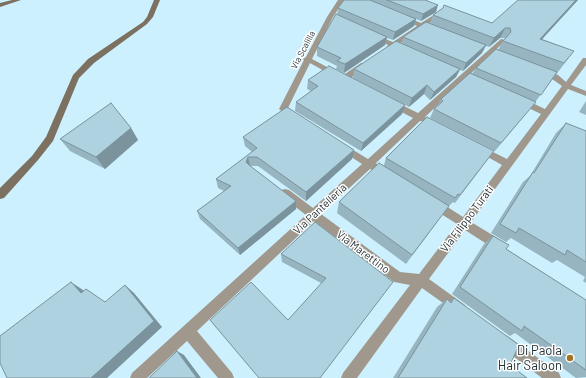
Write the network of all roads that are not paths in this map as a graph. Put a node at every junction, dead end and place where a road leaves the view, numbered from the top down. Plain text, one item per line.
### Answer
1 (18, 0) edge
2 (157, 0) edge
3 (341, 0) edge
4 (0, 5) edge
5 (437, 15) edge
6 (400, 17) edge
7 (422, 25) junction
8 (365, 32) edge
9 (442, 33) edge
10 (503, 40) edge
11 (393, 45) junction
12 (381, 53) edge
13 (415, 54) edge
14 (307, 59) junction
15 (586, 60) edge
16 (369, 62) edge
17 (534, 69) edge
18 (566, 86) junction
19 (586, 94) edge
20 (512, 98) edge
21 (386, 100) edge
22 (547, 113) junction
23 (420, 117) junction
24 (303, 122) edge
25 (433, 124) edge
26 (336, 143) edge
27 (474, 146) edge
28 (369, 164) junction
29 (508, 164) junction
30 (383, 172) edge
31 (278, 188) edge
32 (0, 194) edge
33 (423, 198) edge
34 (314, 215) junction
35 (464, 223) junction
36 (509, 251) edge
37 (421, 280) junction
38 (472, 317) edge
39 (188, 331) junction
40 (497, 336) edge
41 (137, 378) edge
42 (227, 378) edge
43 (348, 378) edge
44 (554, 378) edge

1 - 4 street
2 - 32 street
3 - 14 street, Via Scalilla
5 - 7 street
6 - 7 street
7 - 9 street
7 - 11 street
8 - 11 street
10 - 23 street, Via Pantelleria
11 - 12 street
11 - 13 street
14 - 16 street
14 - 24 street, Via Scalilla
15 - 18 street, Via Filippo Turati
17 - 18 street
18 - 19 street
18 - 22 street, Via Filippo Turati
20 - 22 street
21 - 23 street
22 - 29 street, Via Filippo Turati
23 - 25 street
23 - 28 street, Via Pantelleria
26 - 28 street
27 - 29 street
28 - 30 street
28 - 34 street, Via Pantelleria
29 - 35 street, Via Filippo Turati
31 - 34 street, Via Marettino
33 - 35 street
34 - 37 street, Via Marettino
34 - 39 street, Via Pantelleria
35 - 36 street
35 - 37 street, Via Filippo Turati
37 - 38 street
37 - 43 street, Via Filippo Turati
39 - 41 street, Via Pantelleria
39 - 42 street
40 - 44 street

